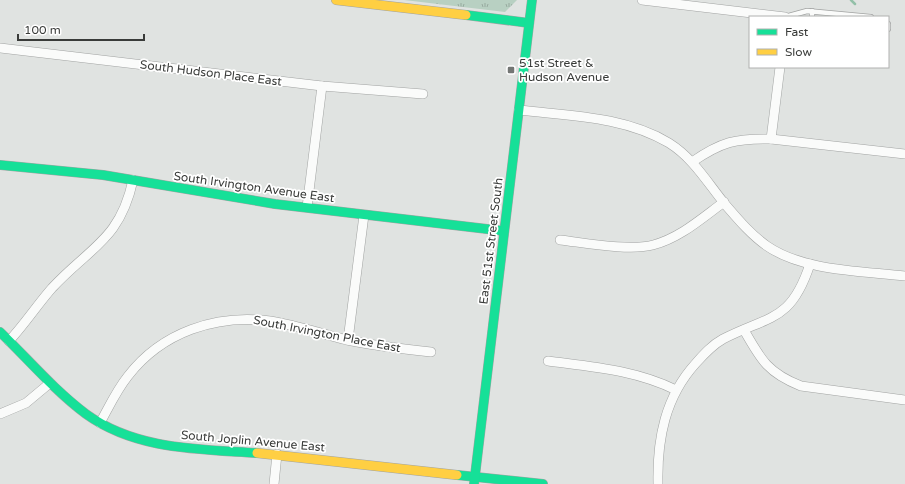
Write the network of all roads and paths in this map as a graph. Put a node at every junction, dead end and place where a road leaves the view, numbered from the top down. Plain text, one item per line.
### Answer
1 (336, 0) edge
2 (532, 0) edge
3 (642, 0) edge
4 (812, 11) junction
5 (777, 16) edge
6 (788, 16) edge
7 (812, 16) edge
8 (861, 16) edge
9 (529, 23) junction
10 (0, 48) edge
11 (780, 68) edge
12 (322, 86) junction
13 (423, 94) dead end
14 (519, 110) junction
15 (771, 138) junction
16 (905, 154) edge
17 (692, 162) junction
18 (0, 165) edge
19 (133, 180) junction
20 (724, 202) junction
21 (307, 207) junction
22 (364, 215) junction
23 (504, 231) junction
24 (560, 240) dead end
25 (810, 264) junction
26 (905, 276) edge
27 (744, 330) junction
28 (0, 332) edge
29 (348, 340) junction
30 (9, 341) junction
31 (431, 352) dead end
32 (548, 361) dead end
33 (50, 383) junction
34 (676, 390) junction
35 (905, 400) edge
36 (0, 414) edge
37 (100, 423) junction
38 (277, 454) junction
39 (474, 480) edge
40 (274, 484) edge
41 (543, 484) edge
42 (658, 484) edge

1 - 9 street
2 - 9 street, East 51st Street South
3 - 5 street
4 - 6 lane
4 - 7 lane
4 - 8 lane
9 - 14 street, East 51st Street South
10 - 12 street, South Hudson Place East
11 - 15 street
12 - 13 street, South Hudson Place East
12 - 21 street
14 - 17 street
14 - 23 street, East 51st Street South
15 - 16 street
15 - 17 street
17 - 20 street
18 - 19 street, South Irvington Avenue East
19 - 21 street, South Irvington Avenue East
19 - 30 street
20 - 24 street
20 - 25 street
21 - 22 street, South Irvington Avenue East
22 - 23 street, South Irvington Avenue East
22 - 29 street
23 - 39 street, East 51st Street South
25 - 26 street
25 - 27 street
27 - 34 street
27 - 35 street
28 - 30 street, South Joplin Avenue East
29 - 31 street, South Irvington Place East
29 - 37 street, South Irvington Place East
30 - 33 street, South Joplin Avenue East
32 - 34 street
33 - 36 street
33 - 37 street, South Joplin Avenue East
34 - 42 street
37 - 38 street, South Joplin Avenue East
38 - 39 street, South Joplin Avenue East
38 - 40 street
39 - 41 street, South Joplin Avenue East

